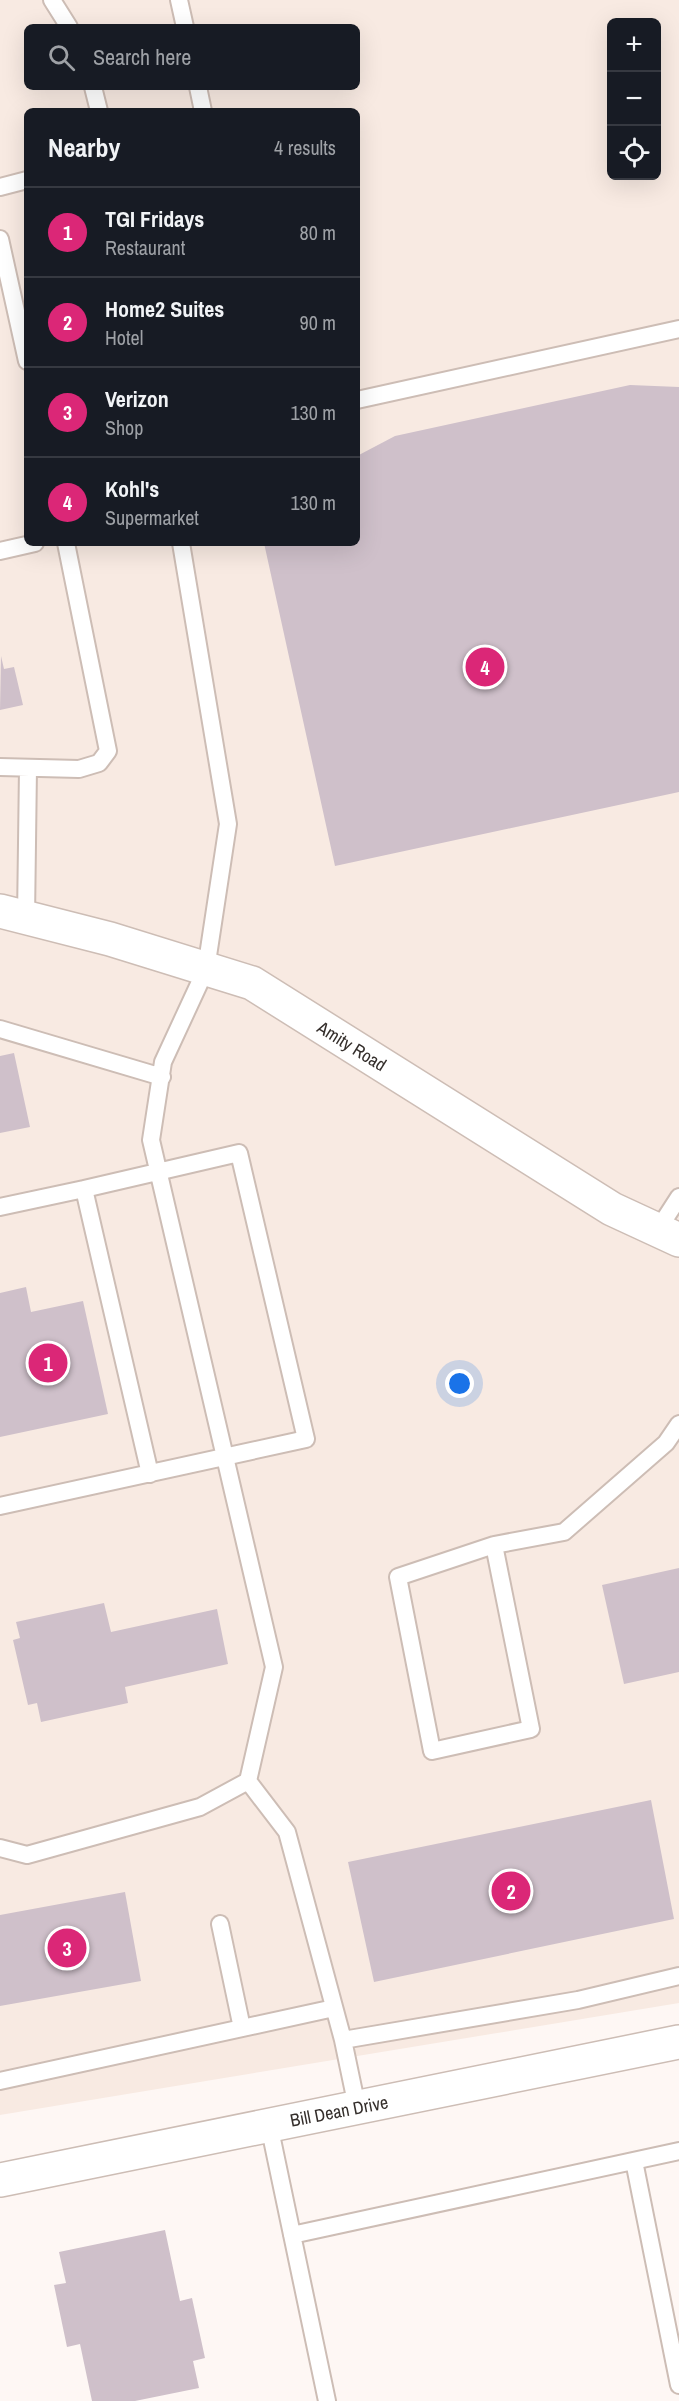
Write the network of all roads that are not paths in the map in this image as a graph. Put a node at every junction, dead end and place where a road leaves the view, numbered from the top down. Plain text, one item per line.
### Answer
1 (52, 0) edge
2 (179, 0) edge
3 (67, 24) edge
4 (184, 24) edge
5 (94, 90) edge
6 (199, 90) edge
7 (98, 108) edge
8 (202, 108) edge
9 (24, 181) edge
10 (0, 187) edge
11 (0, 239) edge
12 (6, 291) edge
13 (679, 328) edge
14 (24, 351) edge
15 (360, 399) edge
16 (24, 546) edge
17 (67, 546) edge
18 (182, 546) edge
19 (0, 551) edge
20 (0, 767) edge
21 (28, 768) junction
22 (13, 914) edge
23 (206, 969) junction
24 (0, 1029) edge
25 (162, 1077) junction
26 (159, 1172) junction
27 (84, 1189) junction
28 (679, 1197) edge
29 (0, 1207) edge
30 (668, 1235) edge
31 (679, 1424) edge
32 (225, 1458) junction
33 (150, 1473) junction
34 (0, 1506) edge
35 (494, 1545) junction
36 (248, 1781) junction
37 (0, 1848) edge
38 (220, 1924) dead end
39 (679, 1976) edge
40 (334, 2008) junction
41 (242, 2028) junction
42 (343, 2040) junction
43 (679, 2042) edge
44 (0, 2081) edge
45 (357, 2107) junction
46 (269, 2125) junction
47 (679, 2151) edge
48 (634, 2161) junction
49 (0, 2180) edge
50 (292, 2235) junction
51 (679, 2385) edge
52 (327, 2401) edge

1 - 3 lane
2 - 4 lane
5 - 7 lane
6 - 8 lane
9 - 10 lane
11 - 12 lane
12 - 14 lane
13 - 15 lane
16 - 19 lane
17 - 21 lane
18 - 23 lane
20 - 21 lane
21 - 22 lane
22 - 23 street, Amity Road
23 - 25 lane
23 - 30 street, Amity Road
24 - 25 lane
25 - 26 lane
26 - 27 lane
26 - 32 lane
26 - 32 lane
27 - 29 lane
27 - 33 lane
28 - 30 lane
31 - 35 lane
32 - 33 lane
32 - 36 lane
33 - 34 lane
35 - 35 lane
36 - 37 lane
36 - 40 lane
38 - 41 lane
39 - 42 lane
40 - 41 lane
40 - 42 lane
41 - 44 lane
42 - 45 lane
43 - 45 street, Bill Dean Drive
45 - 46 street, Bill Dean Drive
46 - 49 street, Bill Dean Drive
46 - 50 lane
47 - 48 lane
48 - 50 lane
48 - 51 lane
50 - 52 lane

